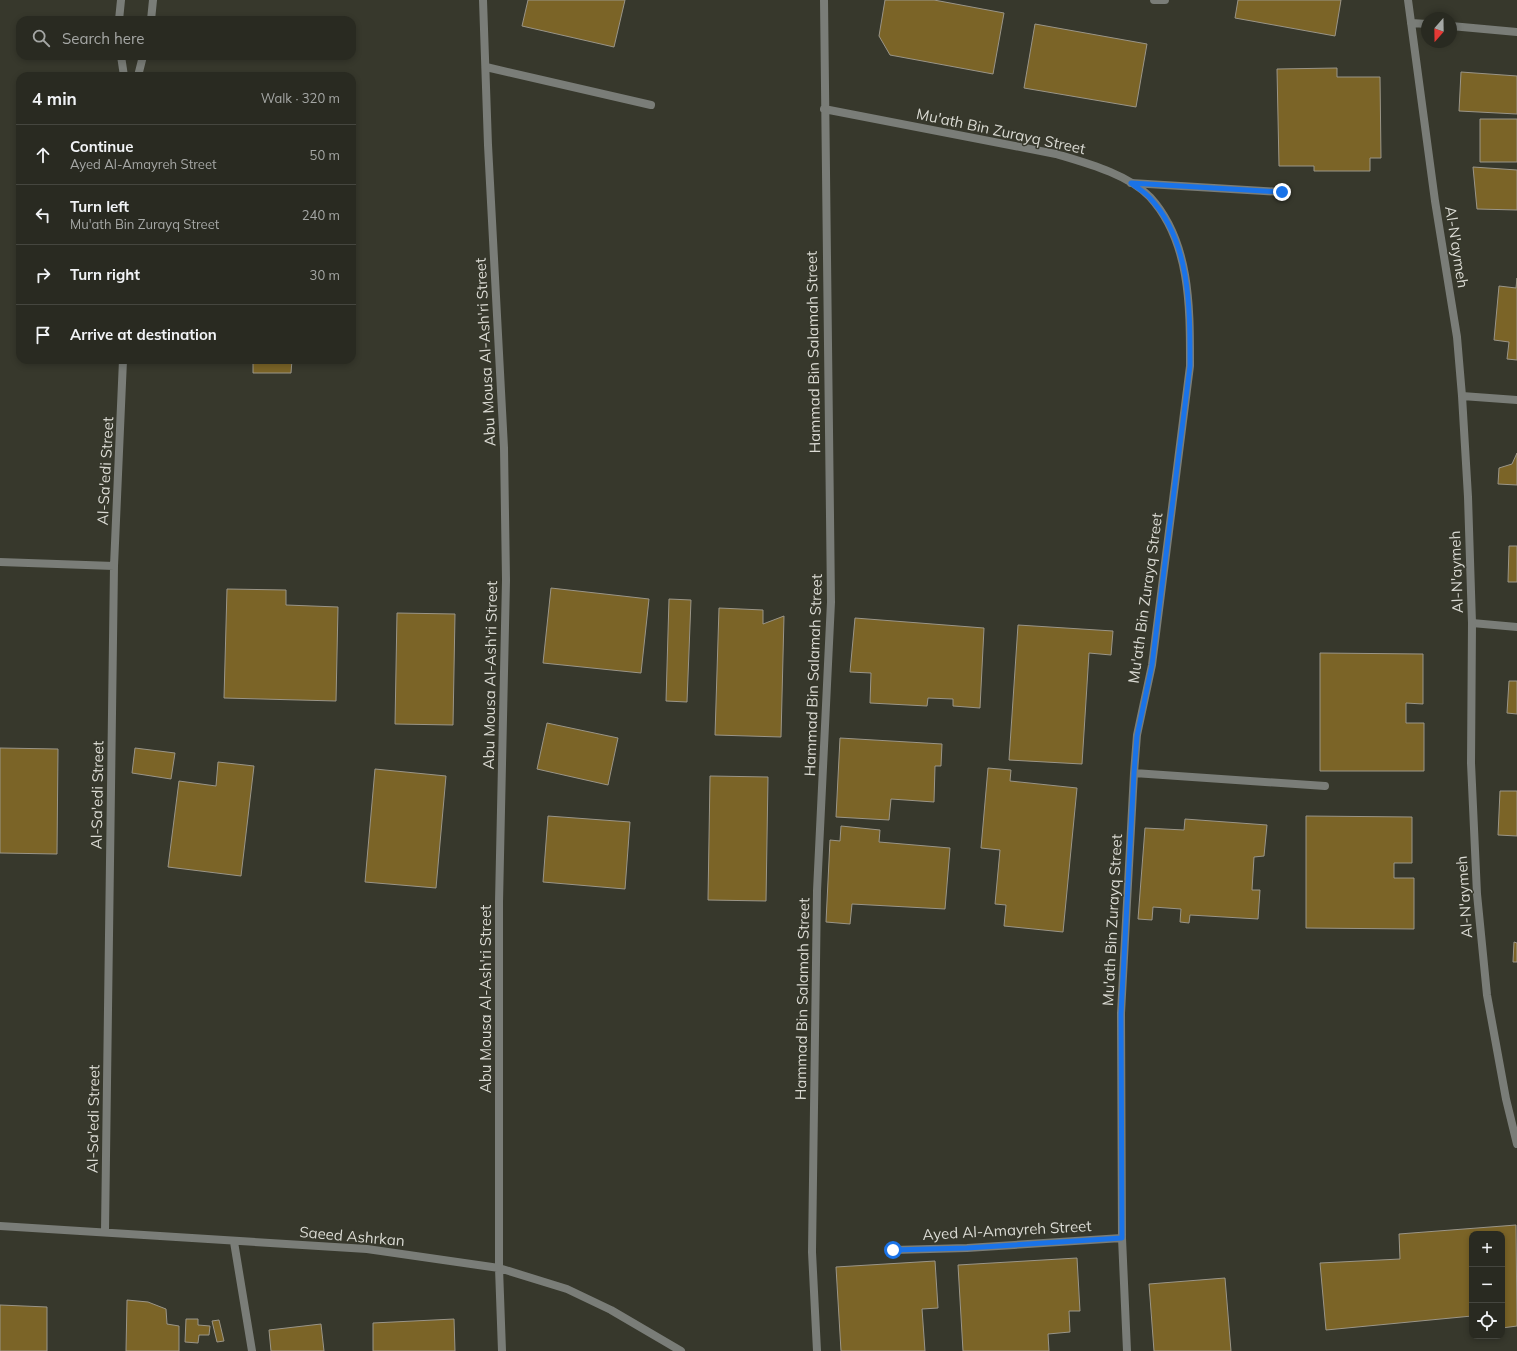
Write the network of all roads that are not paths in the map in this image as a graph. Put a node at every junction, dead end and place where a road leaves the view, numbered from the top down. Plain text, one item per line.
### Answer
1 (121, 0) edge
2 (153, 0) edge
3 (484, 0) edge
4 (824, 0) edge
5 (1154, 0) edge
6 (1165, 0) edge
7 (1408, 0) edge
8 (119, 16) edge
9 (151, 16) edge
10 (1411, 23) junction
11 (1421, 24) edge
12 (1457, 27) edge
13 (1517, 32) edge
14 (122, 60) edge
15 (142, 60) edge
16 (486, 67) junction
17 (123, 72) edge
18 (139, 72) edge
19 (651, 105) dead end
20 (824, 109) junction
21 (1131, 183) junction
22 (1282, 192) dead end
23 (123, 364) edge
24 (1462, 396) junction
25 (1517, 400) edge
26 (0, 562) edge
27 (114, 566) junction
28 (1472, 623) junction
29 (1517, 627) edge
30 (1134, 773) junction
31 (1325, 786) dead end
32 (1517, 1144) edge
33 (0, 1226) edge
34 (105, 1231) junction
35 (1122, 1238) junction
36 (234, 1242) junction
37 (893, 1250) dead end
38 (499, 1268) junction
39 (252, 1351) edge
40 (502, 1351) edge
41 (681, 1351) edge
42 (817, 1351) edge
43 (1127, 1351) edge

1 - 8 street
2 - 9 street
3 - 16 street, Abu Mousa Al-Ash'ri Street
4 - 20 street, Hammad Bin Salamah Street
5 - 6 street
7 - 10 street, Al-N'aymeh
10 - 11 street
10 - 24 street, Al-N'aymeh
12 - 13 street
14 - 17 street
15 - 18 street
16 - 19 street
16 - 38 street, Abu Mousa Al-Ash'ri Street
20 - 21 street, Mu'ath Bin Zurayq Street
20 - 42 street, Hammad Bin Salamah Street
21 - 22 street
21 - 30 street, Mu'ath Bin Zurayq Street
23 - 27 street, Al-Sa'edi Street
24 - 25 street
24 - 28 street, Al-N'aymeh
26 - 27 street
27 - 34 street, Al-Sa'edi Street
28 - 29 street
28 - 32 street, Al-N'aymeh
30 - 31 street
30 - 35 street, Mu'ath Bin Zurayq Street
33 - 34 street, Saeed Ashrkan
34 - 36 street, Saeed Ashrkan
35 - 37 street, Ayed Al-Amayreh Street
35 - 43 street, Mu'ath Bin Zurayq Street
36 - 38 street, Saeed Ashrkan
36 - 39 street
38 - 40 street, Abu Mousa Al-Ash'ri Street
38 - 41 street, Saeed Ashrkan

